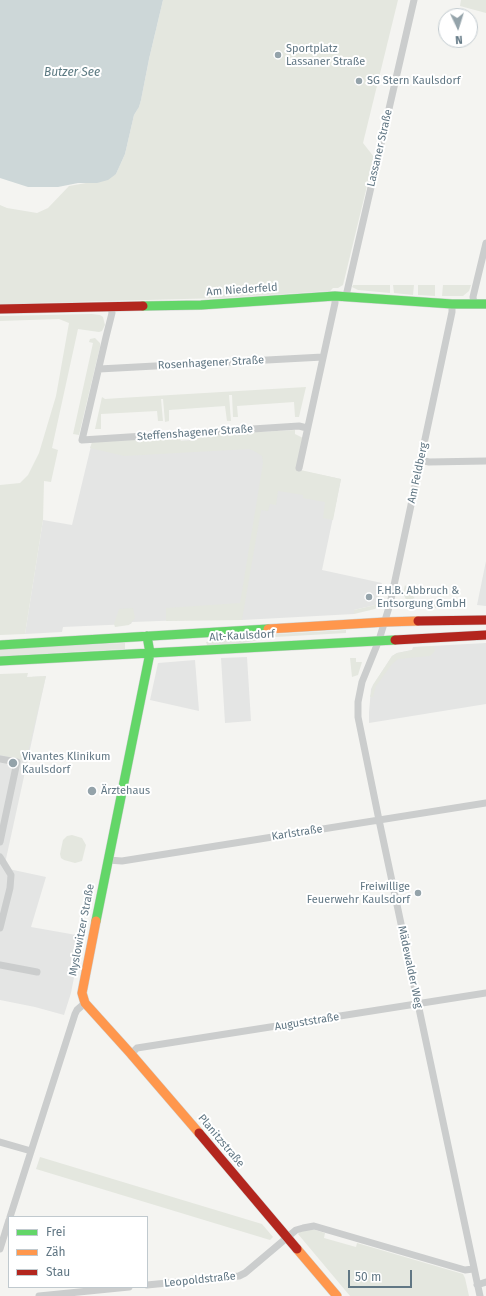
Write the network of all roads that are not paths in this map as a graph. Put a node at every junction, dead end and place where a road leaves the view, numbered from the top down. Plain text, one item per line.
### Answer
1 (414, 0) edge
2 (486, 243) edge
3 (335, 296) junction
4 (346, 296) junction
5 (452, 304) junction
6 (474, 304) junction
7 (486, 304) edge
8 (111, 307) junction
9 (0, 309) edge
10 (323, 357) junction
11 (99, 369) junction
12 (307, 428) junction
13 (420, 460) junction
14 (486, 461) edge
15 (299, 468) dead end
16 (486, 620) edge
17 (386, 622) junction
18 (486, 635) edge
19 (148, 636) junction
20 (379, 640) junction
21 (0, 645) edge
22 (150, 653) junction
23 (0, 661) edge
24 (0, 759) edge
25 (486, 803) edge
26 (379, 820) junction
27 (0, 842) edge
28 (0, 857) edge
29 (108, 860) junction
30 (0, 928) edge
31 (0, 966) edge
32 (37, 972) dead end
33 (486, 994) edge
34 (85, 1003) junction
35 (418, 1004) junction
36 (130, 1054) junction
37 (0, 1142) edge
38 (31, 1151) junction
39 (10, 1216) edge
40 (8, 1221) edge
41 (287, 1237) junction
42 (0, 1249) edge
43 (473, 1269) junction
44 (486, 1282) edge
45 (148, 1285) edge
46 (477, 1285) junction
47 (119, 1288) edge
48 (39, 1296) edge
49 (337, 1296) edge
50 (480, 1296) edge

1 - 4 street, Lassaner Straße
2 - 6 street
3 - 4 street, Am Niederfeld
3 - 8 street, Am Niederfeld
3 - 10 street
4 - 5 street, Am Niederfeld
5 - 6 street, Am Niederfeld
5 - 13 street, Am Feldberg
6 - 7 street, Am Niederfeld
8 - 9 street, Am Niederfeld
8 - 11 street
10 - 11 street, Rosenhagener Straße
10 - 12 street
11 - 12 street, Steffenshagener Straße
12 - 15 street
13 - 14 street
13 - 17 street, Am Feldberg
16 - 17 street, Alt-Kaulsdorf
17 - 19 street, Alt-Kaulsdorf
17 - 20 street, Am Feldberg
18 - 20 street, Alt-Kaulsdorf
19 - 21 street, Alt-Kaulsdorf
19 - 22 street, Myslowitzer Straße
20 - 22 street, Alt-Kaulsdorf
20 - 26 street, Mädewalder Weg
22 - 23 street, Alt-Kaulsdorf
22 - 29 street, Myslowitzer Straße
24 - 27 street
25 - 26 street, Karlstraße
26 - 29 street, Karlstraße
26 - 35 street, Mädewalder Weg
28 - 30 street
29 - 34 street, Myslowitzer Straße
31 - 32 street
33 - 35 street, Auguststraße
34 - 36 street, Planitzstraße
34 - 38 street
35 - 36 street, Auguststraße
35 - 43 street, Mädewalder Weg
36 - 41 street, Planitzstraße
37 - 38 street
38 - 39 street
40 - 42 street
41 - 43 street, Leopoldstraße
41 - 45 street, Leopoldstraße
41 - 49 street, Planitzstraße
43 - 46 street, Mädewalder Weg
44 - 46 street
46 - 50 street, Mädewalder Weg
47 - 48 street

